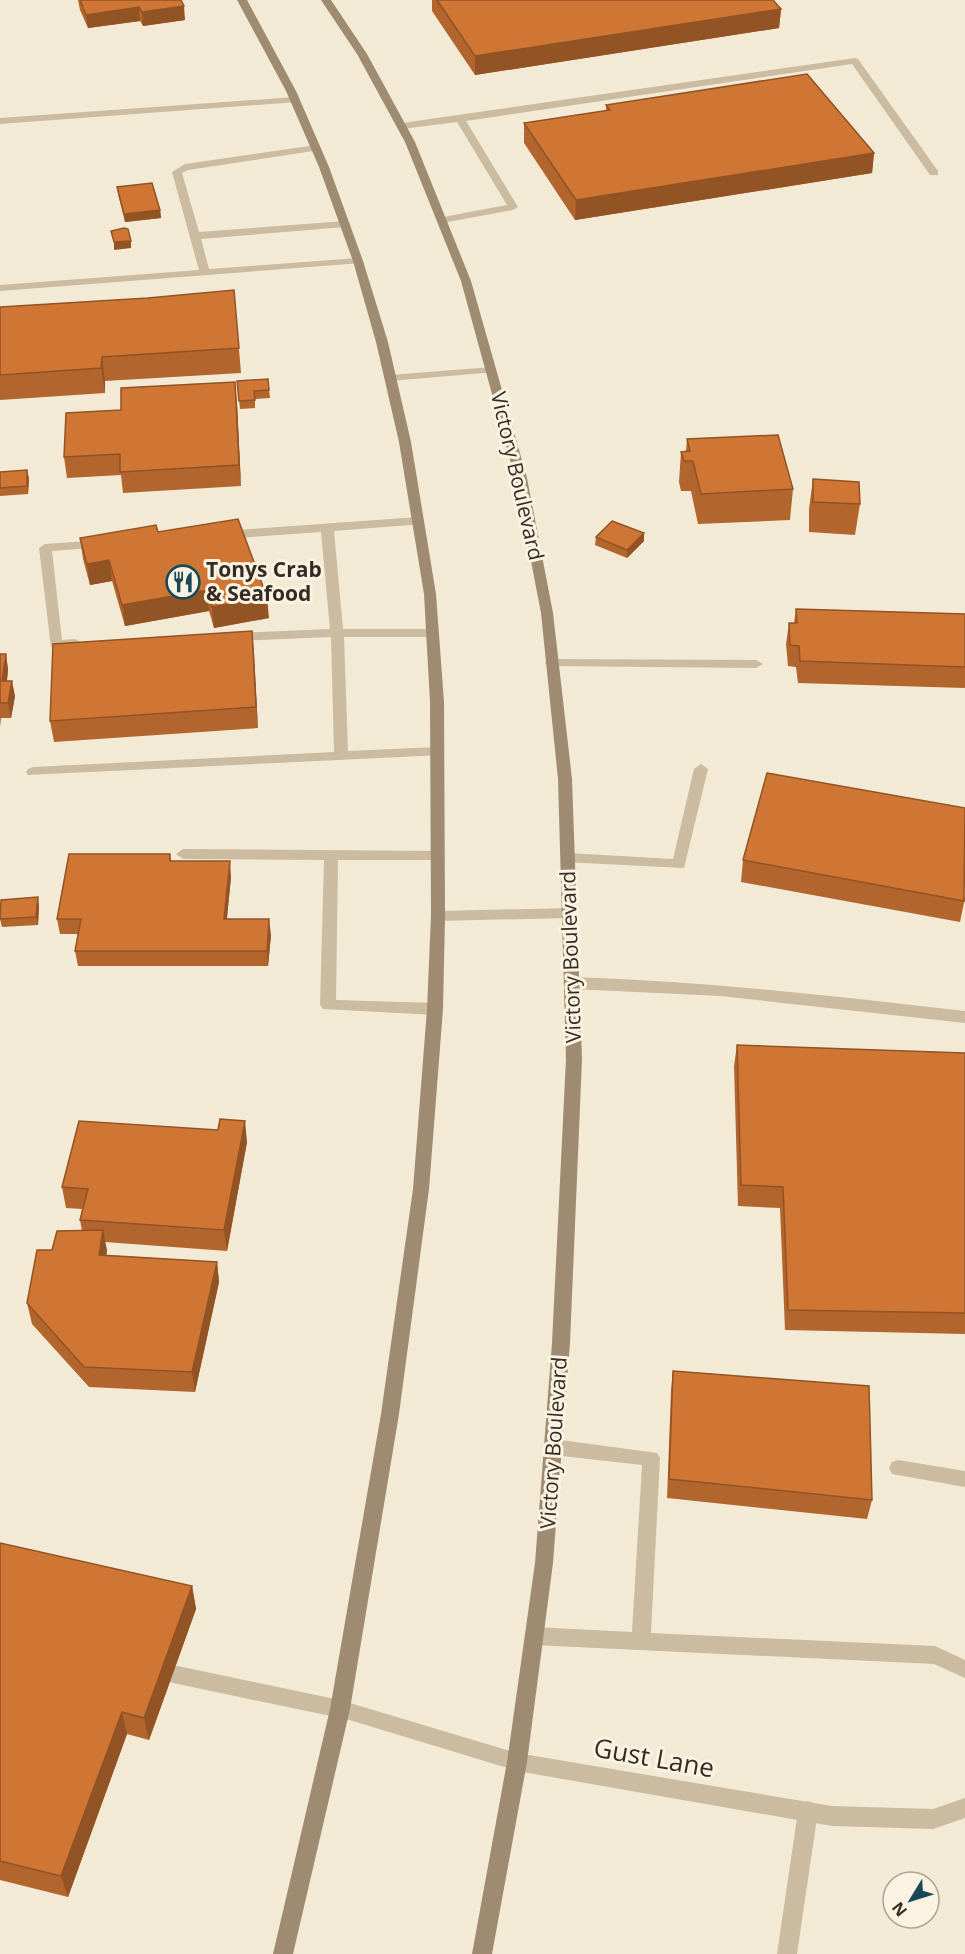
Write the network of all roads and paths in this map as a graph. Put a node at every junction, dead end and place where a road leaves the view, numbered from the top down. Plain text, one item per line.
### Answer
1 (242, 0) edge
2 (326, 0) edge
3 (295, 100) junction
4 (460, 119) junction
5 (0, 121) edge
6 (402, 126) junction
7 (316, 148) junction
8 (934, 173) dead end
9 (442, 220) junction
10 (345, 224) junction
11 (195, 236) junction
12 (358, 261) junction
13 (205, 273) junction
14 (0, 288) edge
15 (492, 370) junction
16 (390, 378) junction
17 (418, 521) junction
18 (327, 527) junction
19 (206, 536) edge
20 (114, 543) edge
21 (337, 633) junction
22 (432, 633) junction
23 (223, 637) edge
24 (92, 643) edge
25 (552, 663) junction
26 (756, 663) dead end
27 (437, 752) junction
28 (341, 756) junction
29 (701, 769) dead end
30 (33, 772) dead end
31 (183, 854) dead end
32 (331, 854) junction
33 (437, 855) junction
34 (568, 858) junction
35 (570, 913) junction
36 (438, 916) junction
37 (573, 983) junction
38 (435, 1009) junction
39 (965, 1017) edge
40 (553, 1447) junction
41 (898, 1468) dead end
42 (965, 1479) edge
43 (534, 1636) junction
44 (641, 1641) junction
45 (965, 1669) edge
46 (173, 1674) edge
47 (340, 1709) junction
48 (517, 1762) junction
49 (965, 1808) edge
50 (808, 1811) junction
51 (284, 1954) edge
52 (482, 1954) edge
53 (788, 1954) edge

1 - 3 main road
2 - 6 main road, Victory Boulevard
3 - 5 street
3 - 7 main road
4 - 6 street
4 - 8 street
4 - 9 street
6 - 9 main road, Victory Boulevard
7 - 10 main road
7 - 11 street
9 - 15 main road, Victory Boulevard
10 - 11 street
10 - 12 main road
11 - 13 street
12 - 13 street
12 - 16 main road
13 - 14 street
15 - 16 street
15 - 25 main road, Victory Boulevard
16 - 17 main road
17 - 18 street
17 - 22 main road
18 - 19 street
18 - 21 street
20 - 24 street
21 - 22 street
21 - 23 street
21 - 28 street
22 - 27 main road
25 - 26 street
25 - 34 main road, Victory Boulevard
27 - 28 street
27 - 33 main road
28 - 30 street
29 - 34 street
31 - 32 street
32 - 33 street
32 - 38 street
33 - 36 main road
34 - 35 main road, Victory Boulevard
35 - 36 street
35 - 37 main road, Victory Boulevard
36 - 38 main road
37 - 39 street
37 - 40 main road, Victory Boulevard
38 - 47 main road
40 - 43 main road, Victory Boulevard
40 - 44 street
41 - 42 street
43 - 44 street
43 - 48 main road, Victory Boulevard
44 - 45 street
46 - 47 street, Gust Lane
47 - 48 street, Gust Lane
47 - 51 main road
48 - 50 street, Gust Lane
48 - 52 main road, Victory Boulevard
49 - 50 street, Gust Lane
50 - 53 street

